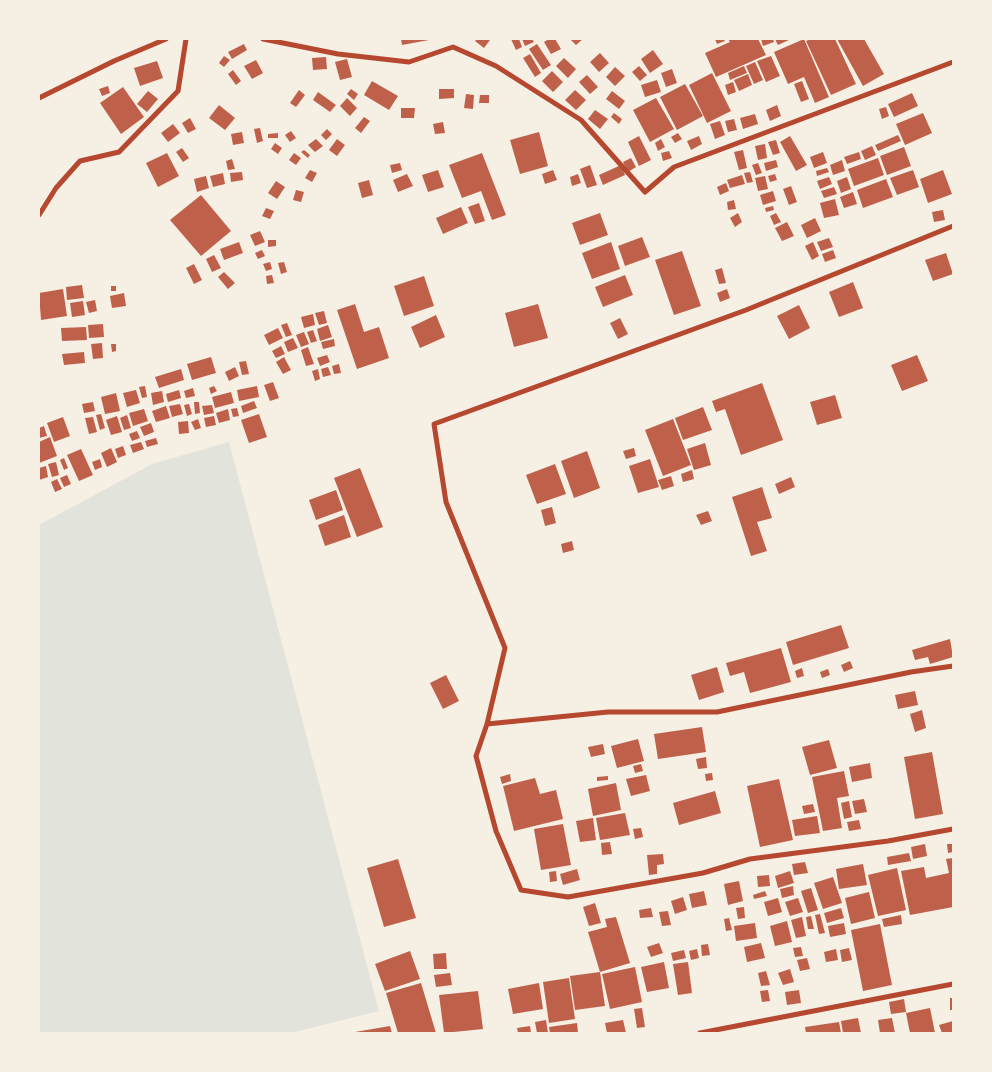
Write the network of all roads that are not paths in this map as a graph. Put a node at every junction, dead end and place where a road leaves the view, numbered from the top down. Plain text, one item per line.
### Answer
1 (166, 39) edge
2 (186, 39) edge
3 (263, 39) edge
4 (953, 62) edge
5 (39, 98) edge
6 (39, 215) edge
7 (953, 226) edge
8 (953, 666) edge
9 (487, 724) junction
10 (953, 829) edge
11 (953, 984) edge
12 (700, 1033) edge

1 - 5 street
2 - 6 street
3 - 4 street
7 - 9 street
8 - 9 street
9 - 10 street
11 - 12 street

